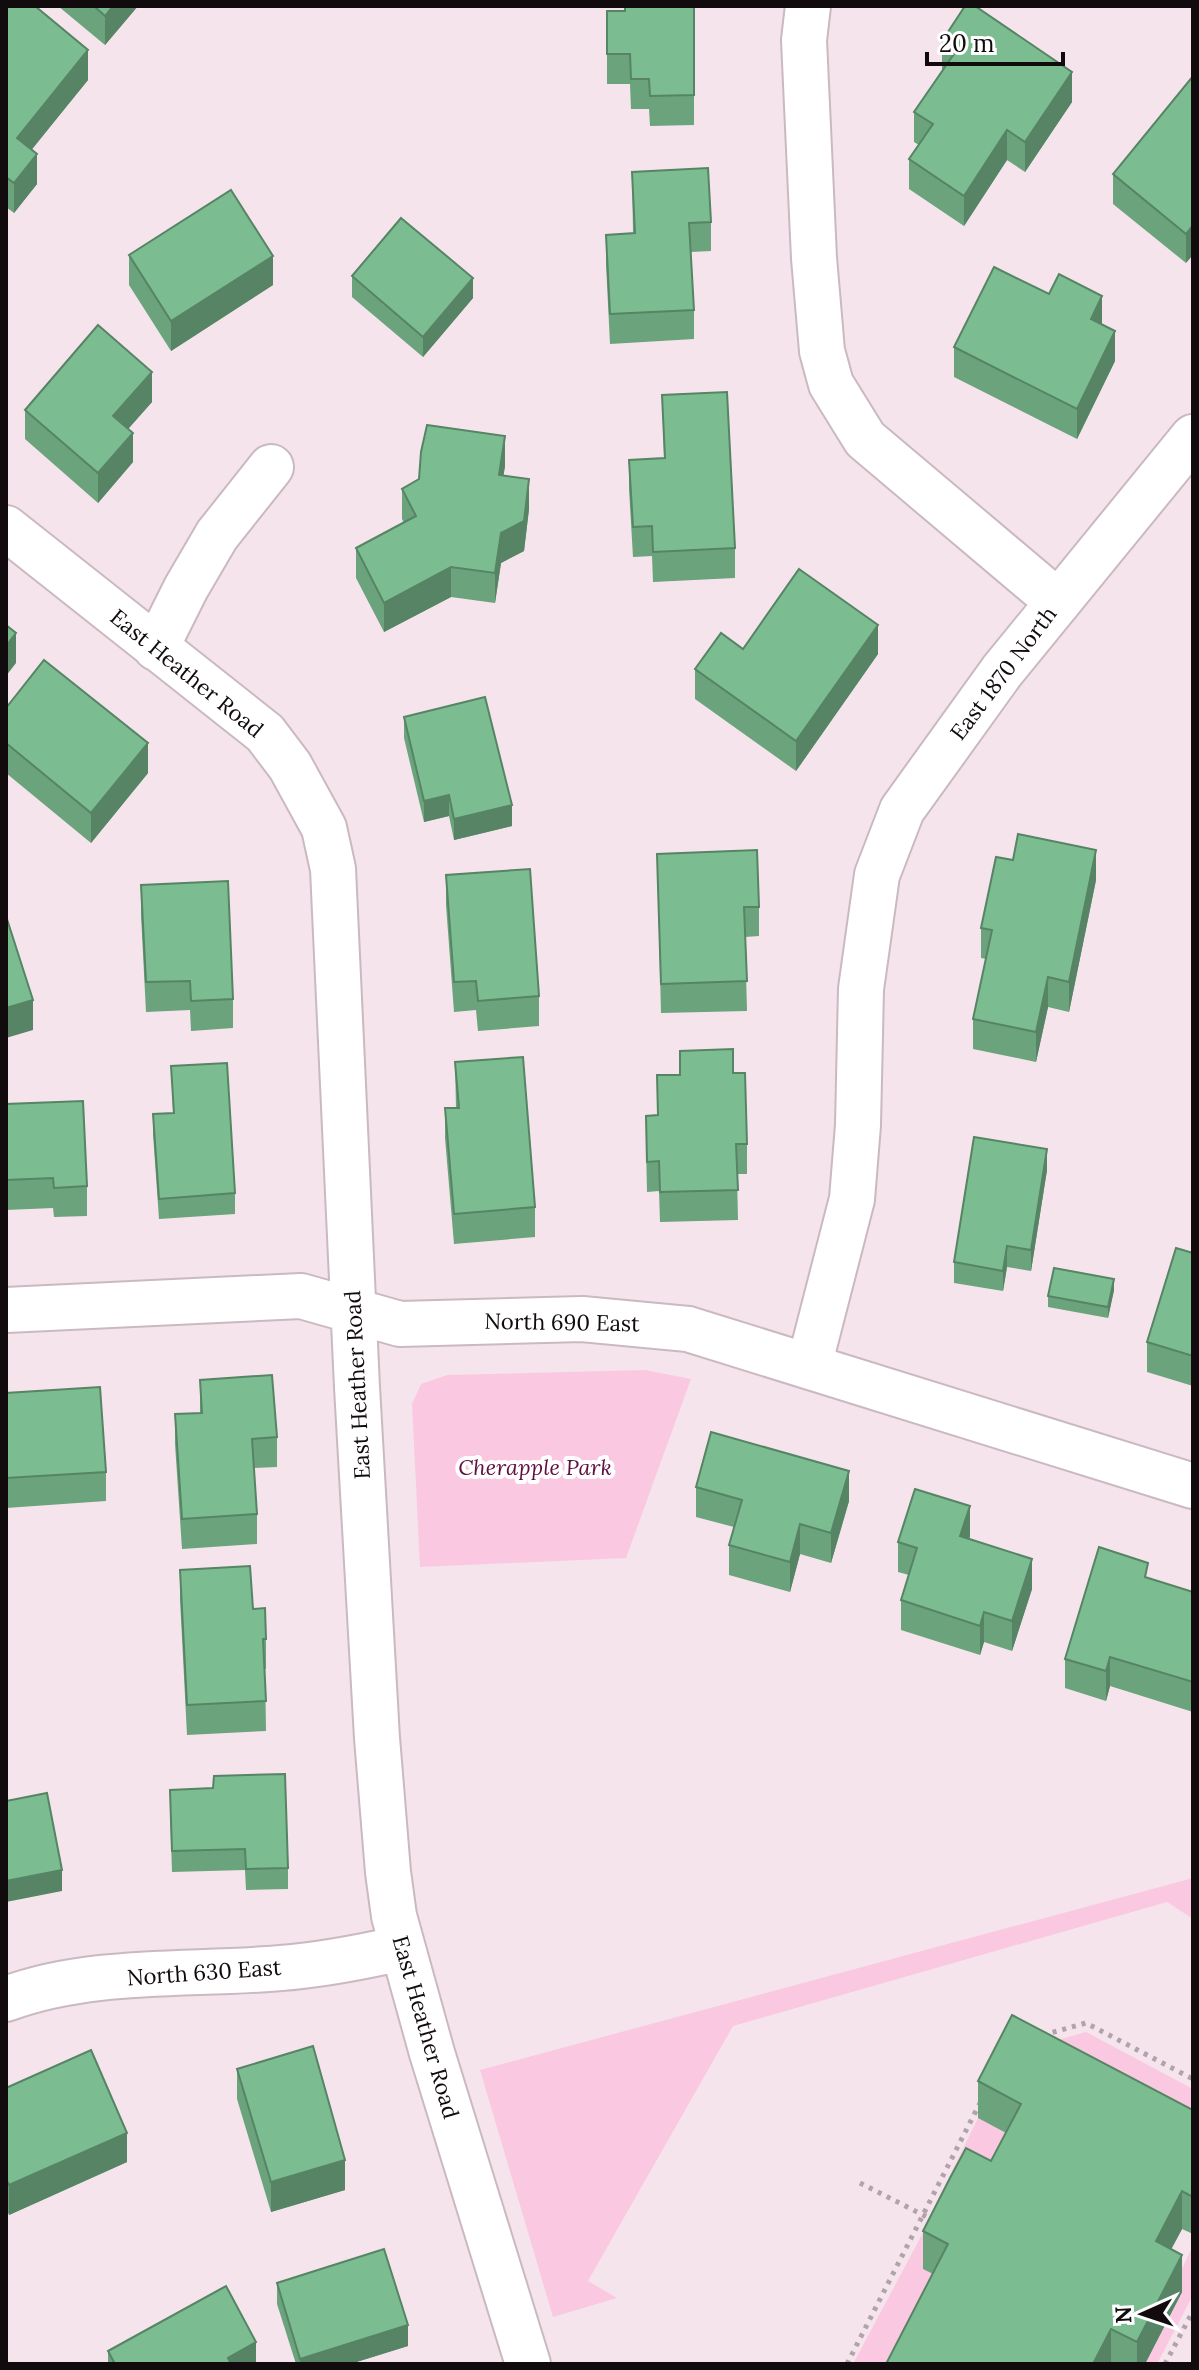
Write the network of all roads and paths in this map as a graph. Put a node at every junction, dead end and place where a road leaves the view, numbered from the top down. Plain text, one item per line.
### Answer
1 (808, 6) edge
2 (1193, 437) edge
3 (271, 467) dead end
4 (6, 528) edge
5 (1058, 602) junction
6 (156, 648) junction
7 (6, 1310) edge
8 (353, 1310) junction
9 (809, 1366) junction
10 (1193, 1486) edge
11 (402, 1948) junction
12 (6, 1999) edge
13 (1040, 2036) edge
14 (1193, 2079) edge
15 (988, 2087) edge
16 (860, 2183) dead end
17 (923, 2214) junction
18 (945, 2226) edge
19 (1193, 2311) edge
20 (528, 2364) edge
21 (847, 2364) edge
22 (1165, 2364) edge

1 - 5 street, East 1870 North
2 - 5 street
3 - 6 street
4 - 6 street, East Heather Road
5 - 9 street, East 1870 North
6 - 8 street, East Heather Road
7 - 8 street, North 690 East
8 - 9 street, North 690 East
8 - 11 street, East Heather Road
9 - 10 street, North 690 East
11 - 12 street, North 630 East
11 - 20 street, East Heather Road
13 - 14 path
15 - 17 path
16 - 17 path
17 - 18 path
17 - 21 path
19 - 22 path

